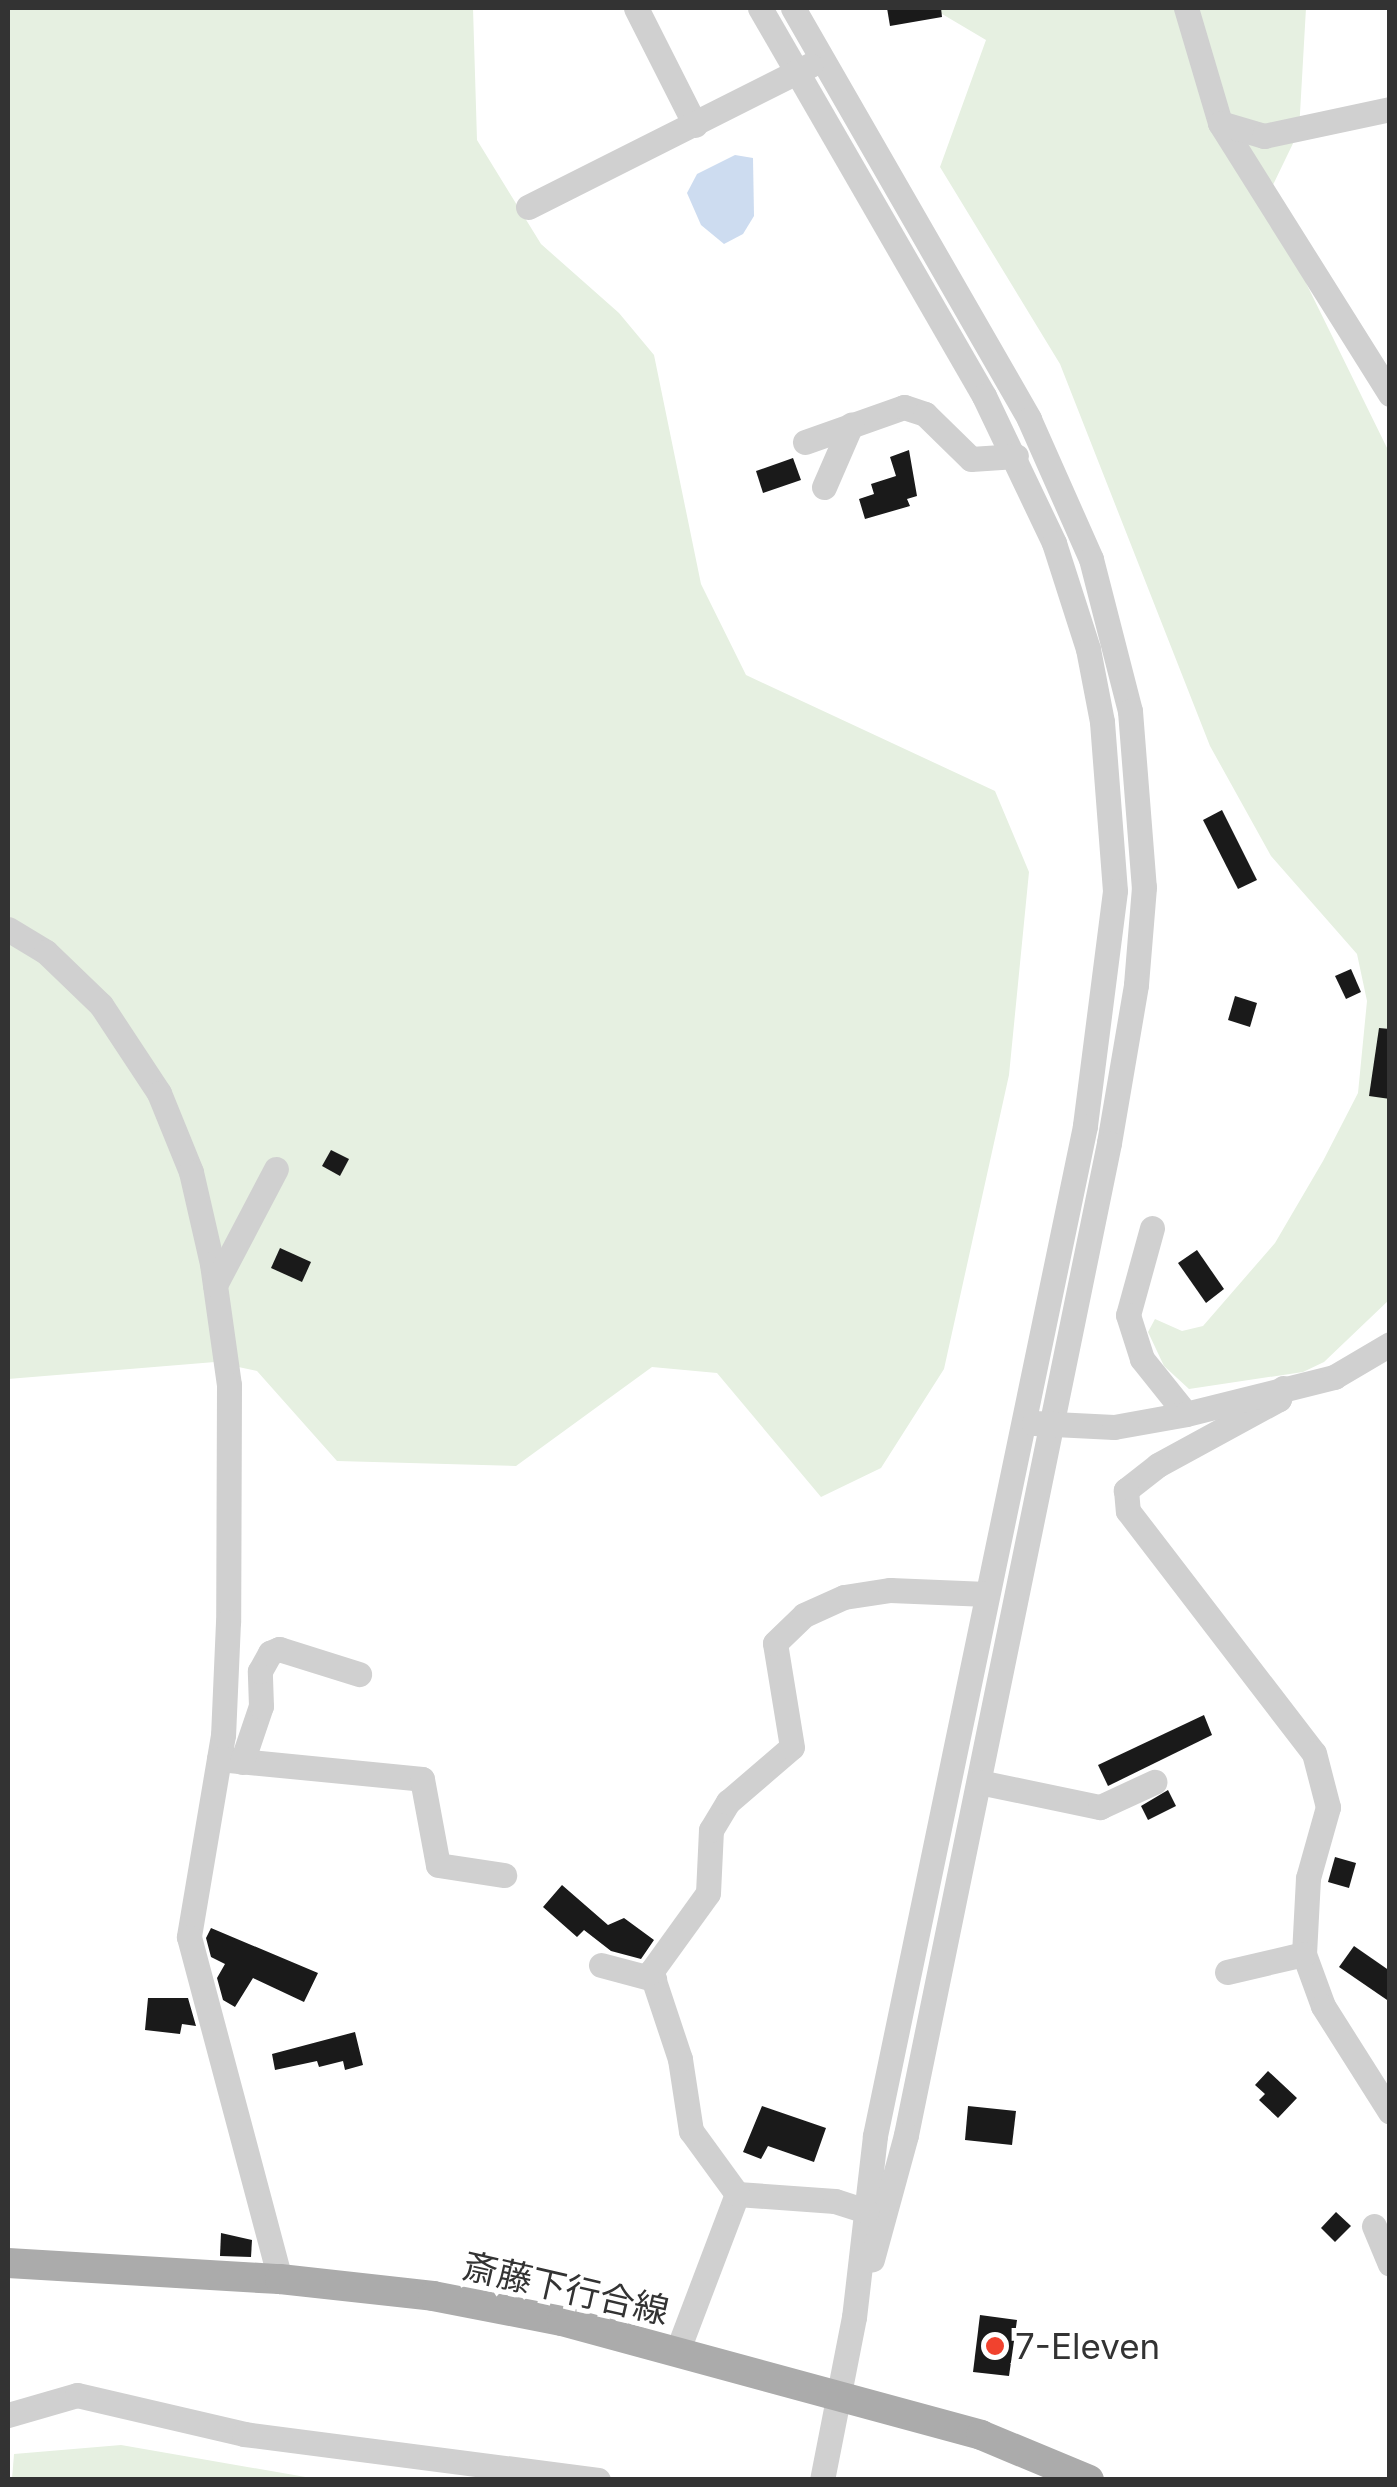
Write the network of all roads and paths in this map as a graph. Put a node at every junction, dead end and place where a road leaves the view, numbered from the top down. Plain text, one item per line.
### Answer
1 (636, 8) edge
2 (760, 8) edge
3 (793, 8) edge
4 (1186, 8) edge
5 (822, 58) junction
6 (797, 72) junction
7 (1390, 109) edge
8 (1220, 123) junction
9 (695, 124) junction
10 (528, 207) dead end
11 (1390, 394) edge
12 (851, 425) junction
13 (805, 442) dead end
14 (1016, 456) junction
15 (824, 488) dead end
16 (8, 929) edge
17 (276, 1169) dead end
18 (1152, 1228) dead end
19 (215, 1285) junction
20 (1390, 1344) edge
21 (1283, 1388) junction
22 (1186, 1414) junction
23 (1024, 1423) junction
24 (1051, 1424) junction
25 (986, 1594) junction
26 (360, 1674) dead end
27 (230, 1761) junction
28 (979, 1782) junction
29 (1154, 1782) dead end
30 (504, 1875) dead end
31 (1304, 1954) junction
32 (601, 1965) dead end
33 (1227, 1972) dead end
34 (654, 1979) junction
35 (1390, 2068) edge
36 (1387, 2106) edge
37 (737, 2194) junction
38 (866, 2210) junction
39 (1374, 2226) dead end
40 (8, 2263) edge
41 (1390, 2264) edge
42 (280, 2279) junction
43 (854, 2317) junction
44 (677, 2352) junction
45 (837, 2398) junction
46 (8, 2415) edge
47 (598, 2480) edge
48 (822, 2480) edge
49 (1089, 2480) edge

1 - 9 street
2 - 6 street
3 - 5 street
4 - 8 street
5 - 6 street
5 - 24 street
6 - 9 street
6 - 14 street
7 - 8 street
8 - 11 street
9 - 10 street
12 - 13 street
12 - 14 street
12 - 15 street
14 - 23 street
16 - 19 street
17 - 19 street
18 - 22 street
19 - 27 street
20 - 21 street
21 - 22 street
21 - 31 street
22 - 24 street
23 - 24 street
23 - 25 street
24 - 28 street
25 - 34 street
25 - 38 street
26 - 27 street
27 - 30 street
27 - 42 street
28 - 29 street
28 - 43 street
31 - 33 street
31 - 36 street
32 - 34 street
34 - 37 street
35 - 36 street
37 - 38 street
37 - 44 street
38 - 43 street
39 - 41 street
40 - 42 main road, 斎藤下行合線
42 - 44 main road, 斎藤下行合線
43 - 45 street
44 - 45 main road, 斎藤下行合線
45 - 48 street
45 - 49 main road, 斎藤下行合線
46 - 47 street

